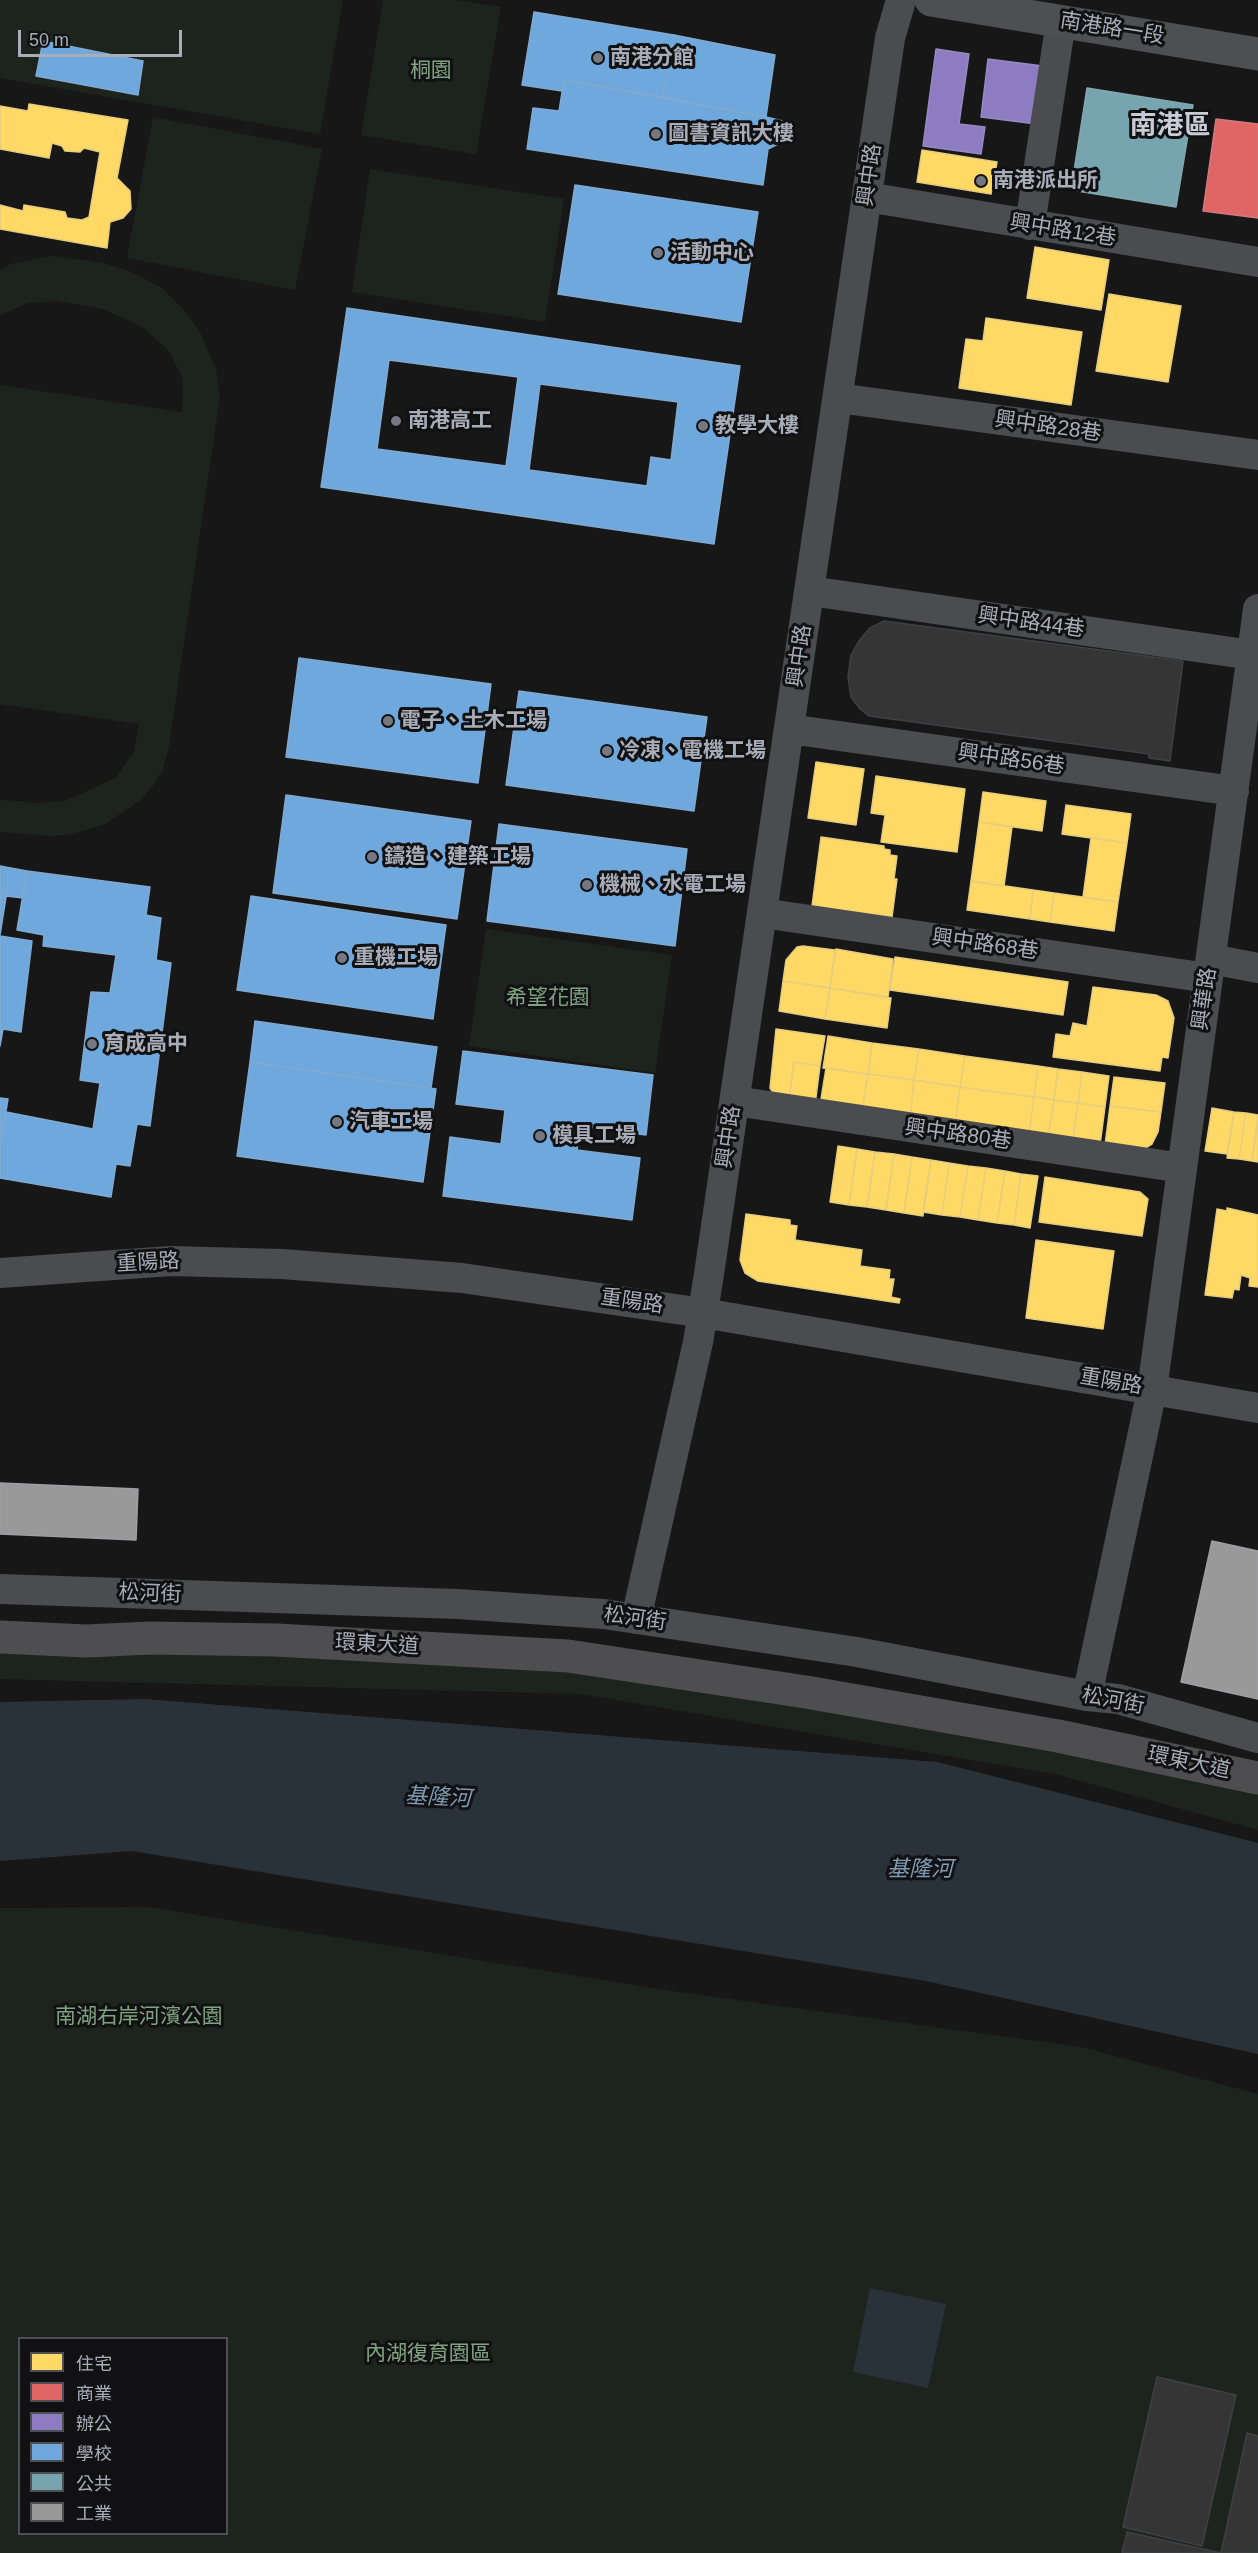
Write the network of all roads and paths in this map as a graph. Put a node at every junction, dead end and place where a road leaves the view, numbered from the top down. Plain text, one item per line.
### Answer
1 (901, 0) edge
2 (931, 0) edge
3 (1060, 21) junction
4 (1258, 54) edge
5 (867, 197) junction
6 (1029, 225) junction
7 (1258, 262) edge
8 (838, 398) junction
9 (1258, 456) edge
10 (810, 591) junction
11 (1258, 609) edge
12 (1252, 656) junction
13 (1250, 723) edge
14 (789, 729) junction
15 (1233, 791) junction
16 (762, 913) junction
17 (1209, 968) junction
18 (1258, 968) edge
19 (735, 1101) junction
20 (1182, 1168) junction
21 (0, 1273) edge
22 (703, 1313) junction
23 (1152, 1390) junction
24 (1258, 1408) edge
25 (0, 1589) edge
26 (636, 1619) junction
27 (0, 1637) edge
28 (1087, 1696) junction
29 (1258, 1738) edge
30 (1258, 1777) edge

1 - 5 street, 興中路
2 - 3 main road, 南港路一段
3 - 4 main road, 南港路一段
3 - 6 street
5 - 6 street, 興中路12巷
5 - 8 street, 興中路
6 - 7 street, 興中路12巷
8 - 9 street, 興中路28巷
8 - 10 street, 興中路
10 - 12 street, 興中路44巷
10 - 14 street, 興中路
11 - 12 street, 興華路
12 - 13 street, 興華路
13 - 15 street, 興華路
14 - 15 street, 興中路56巷
14 - 16 street, 興中路
15 - 17 street, 興華路
16 - 17 street, 興中路68巷
16 - 19 street, 興中路
17 - 18 street, 興中路68巷
17 - 20 street, 興華路
19 - 20 street, 興中路80巷
19 - 22 street, 興中路
20 - 23 street, 興華路
21 - 22 street, 重陽路
22 - 23 street, 重陽路
22 - 26 street, 興中路
23 - 24 street, 重陽路
23 - 28 street, 興華路
25 - 26 street, 松河街
26 - 28 street, 松河街
27 - 30 highway, 環東大道
28 - 29 street, 松河街

